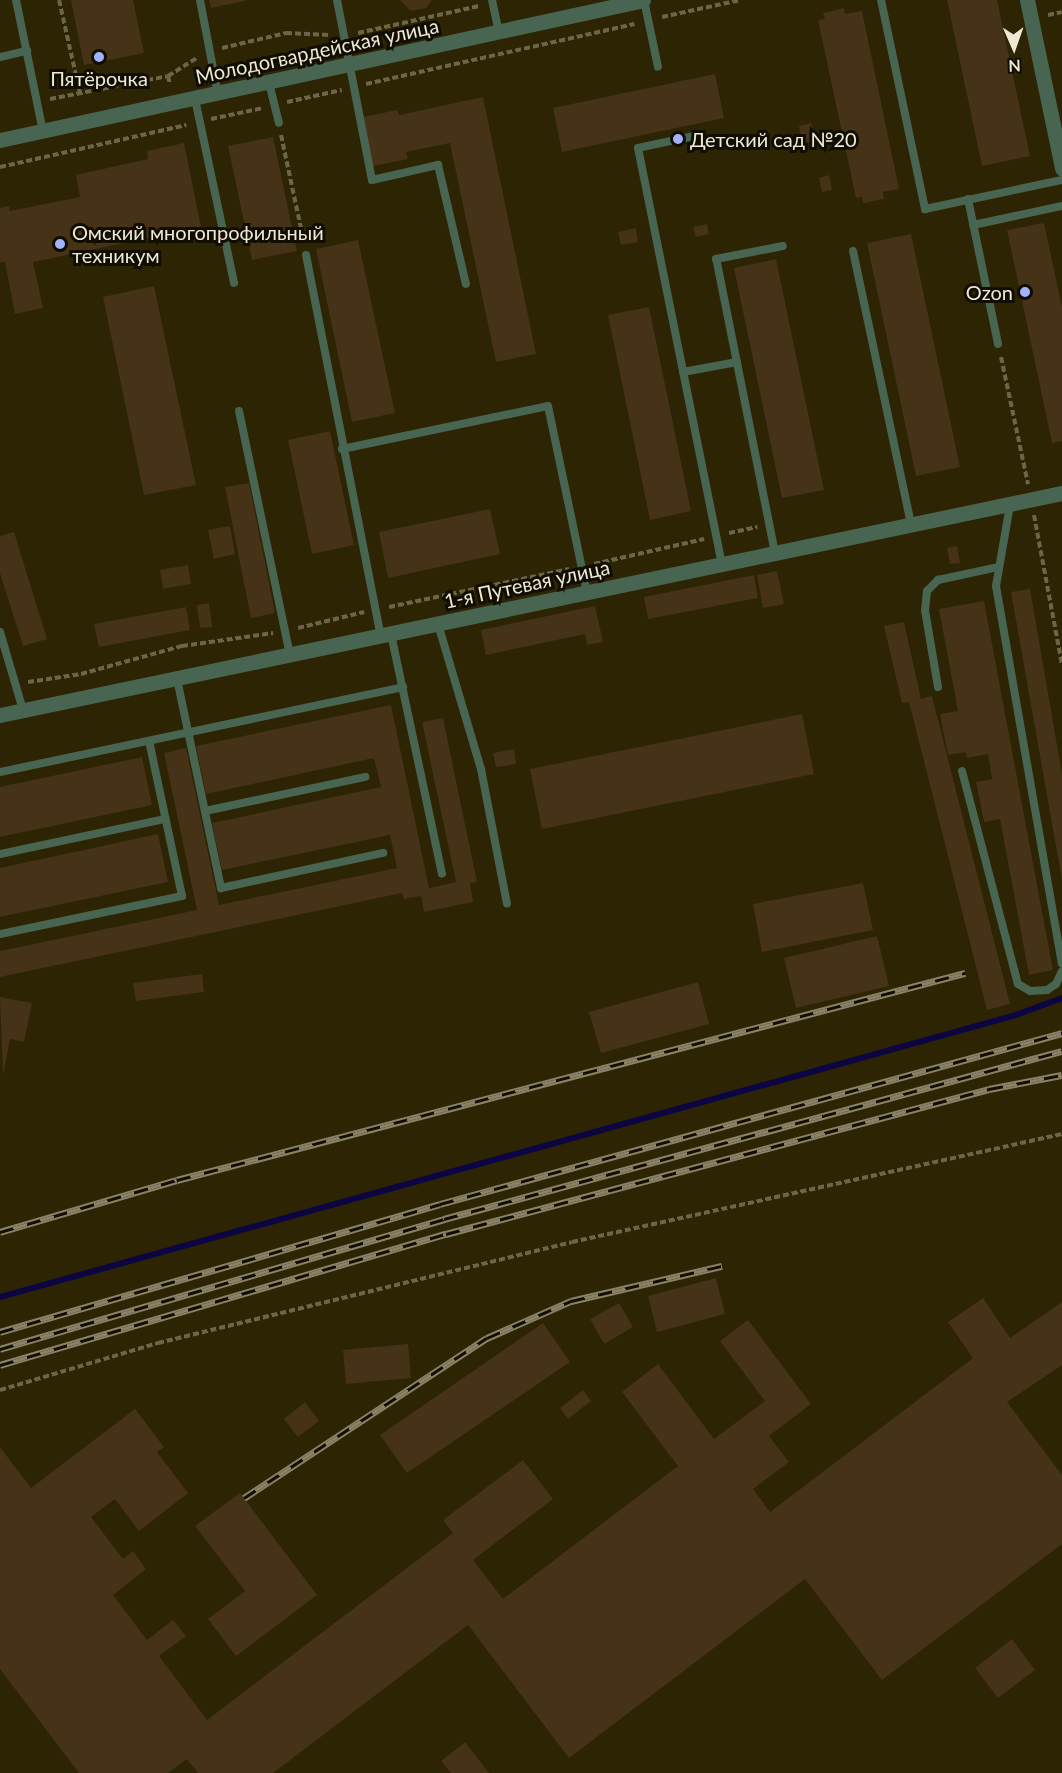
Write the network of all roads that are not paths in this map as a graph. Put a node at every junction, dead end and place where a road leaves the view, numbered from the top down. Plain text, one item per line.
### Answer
1 (16, 0) edge
2 (200, 0) edge
3 (337, 0) edge
4 (644, 0) edge
5 (881, 0) edge
6 (1027, 0) edge
7 (492, 2) edge
8 (499, 33) junction
9 (27, 51) junction
10 (0, 57) edge
11 (349, 67) junction
12 (658, 67) dead end
13 (269, 83) junction
14 (218, 94) junction
15 (195, 99) junction
16 (1057, 115) edge
17 (279, 123) road end
18 (43, 131) junction
19 (694, 136) dead end
20 (0, 140) edge
21 (1062, 168) edge
22 (1062, 180) edge
23 (968, 199) junction
24 (1062, 206) edge
25 (973, 225) junction
26 (783, 246) dead end
27 (853, 251) dead end
28 (306, 255) road end
29 (234, 283) dead end
30 (466, 284) dead end
31 (998, 344) dead end
32 (737, 362) junction
33 (683, 372) junction
34 (239, 411) dead end
35 (342, 449) junction
36 (1062, 493) edge
37 (1010, 505) junction
38 (911, 525) junction
39 (775, 553) junction
40 (722, 564) junction
41 (998, 567) junction
42 (587, 592) junction
43 (438, 624) junction
44 (0, 632) edge
45 (386, 635) junction
46 (290, 655) junction
47 (177, 679) junction
48 (403, 687) junction
49 (938, 687) dead end
50 (23, 710) junction
51 (0, 715) edge
52 (189, 732) junction
53 (149, 741) junction
54 (962, 771) dead end
55 (0, 772) edge
56 (365, 777) dead end
57 (205, 811) junction
58 (165, 819) junction
59 (0, 854) edge
60 (383, 854) dead end
61 (442, 874) dead end
62 (507, 904) dead end
63 (0, 934) edge
64 (1062, 963) edge
65 (1062, 971) edge

1 - 9 lane
2 - 14 lane
3 - 11 lane
4 - 8 street, Молодогвардейская улица
4 - 12 lane
5 - 23 lane
6 - 16 street
7 - 8 lane
8 - 11 street, Молодогвардейская улица
9 - 10 lane
9 - 18 lane
11 - 13 street, Молодогвардейская улица
11 - 30 lane
13 - 14 street, Молодогвардейская улица
13 - 17 lane
14 - 15 street, Молодогвардейская улица
15 - 18 street, Молодогвардейская улица
15 - 29 lane
16 - 21 street
18 - 20 street, Молодогвардейская улица
19 - 33 lane
22 - 23 lane
23 - 25 lane
24 - 25 lane
25 - 31 lane
26 - 32 lane
27 - 38 lane
28 - 35 lane
32 - 33 lane
32 - 39 lane
33 - 40 lane
34 - 46 lane
35 - 42 lane
35 - 45 lane
36 - 37 street, 1-я Путевая улица
37 - 38 street, 1-я Путевая улица
37 - 41 lane
38 - 39 street, 1-я Путевая улица
39 - 40 street, 1-я Путевая улица
40 - 42 street, 1-я Путевая улица
41 - 49 lane
41 - 64 lane
42 - 43 street, 1-я Путевая улица
43 - 45 street, 1-я Путевая улица
43 - 62 lane
44 - 50 lane
45 - 46 street, 1-я Путевая улица
45 - 48 lane
46 - 47 street, 1-я Путевая улица
47 - 50 street, 1-я Путевая улица
47 - 52 lane
48 - 52 lane
48 - 61 lane
50 - 51 street, 1-я Путевая улица
52 - 53 lane
52 - 57 lane
53 - 55 lane
53 - 58 lane
54 - 65 lane
56 - 57 lane
57 - 60 lane
58 - 59 lane
58 - 63 lane

